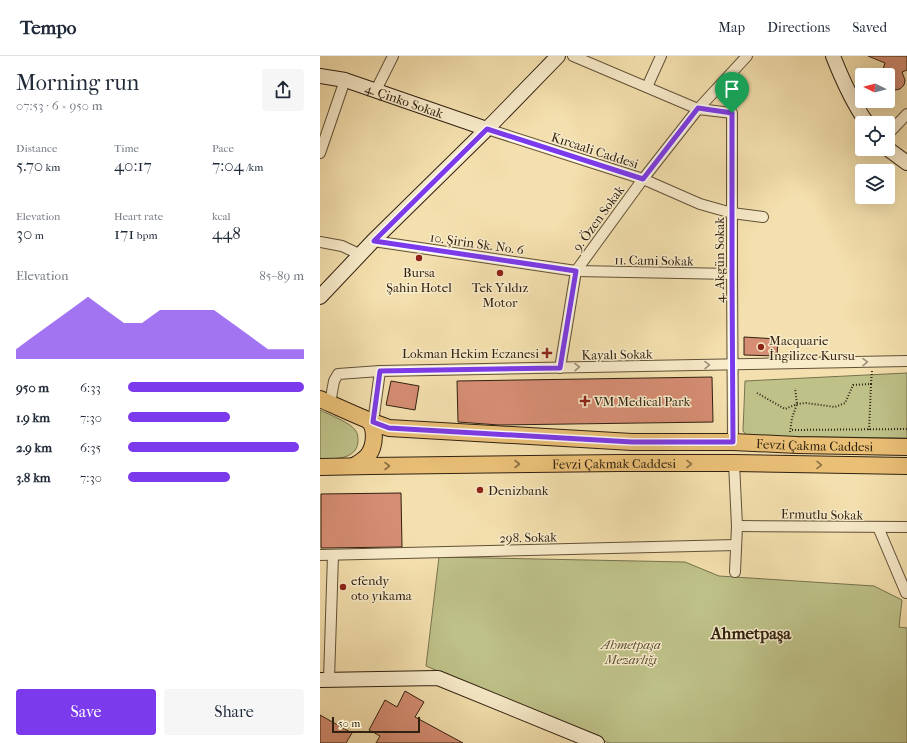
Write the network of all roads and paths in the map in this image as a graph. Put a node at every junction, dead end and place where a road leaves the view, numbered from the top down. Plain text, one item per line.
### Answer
1 (392, 56) edge
2 (558, 56) edge
3 (573, 56) edge
4 (661, 56) edge
5 (746, 56) edge
6 (833, 56) edge
7 (320, 76) edge
8 (345, 80) junction
9 (647, 87) junction
10 (376, 90) junction
11 (698, 108) junction
12 (907, 114) edge
13 (862, 116) edge
14 (895, 127) edge
15 (487, 129) junction
16 (320, 153) edge
17 (895, 154) edge
18 (907, 163) edge
19 (643, 179) junction
20 (732, 212) junction
21 (762, 217) dead end
22 (374, 241) junction
23 (320, 242) edge
24 (361, 255) junction
25 (576, 271) junction
26 (732, 274) junction
27 (320, 297) edge
28 (907, 361) edge
29 (733, 365) junction
30 (560, 368) junction
31 (380, 371) junction
32 (795, 388) dead end
33 (758, 393) dead end
34 (325, 401) edge
35 (797, 404) junction
36 (371, 422) junction
37 (790, 433) dead end
38 (869, 434) dead end
39 (733, 442) junction
40 (907, 447) edge
41 (734, 463) junction
42 (354, 466) junction
43 (907, 466) edge
44 (320, 467) edge
45 (737, 526) junction
46 (878, 527) junction
47 (907, 527) edge
48 (736, 545) junction
49 (333, 555) junction
50 (320, 556) edge
51 (735, 572) dead end
52 (907, 593) edge
53 (324, 679) edge
54 (588, 741) edge

1 - 10 street
2 - 15 street
3 - 9 street
4 - 9 street
5 - 11 street, 9. Özen Sokak
6 - 13 street
7 - 8 street, 4. Çinko Sokak
8 - 10 street, 4. Çinko Sokak
8 - 16 street
9 - 11 street
10 - 15 street, 4. Çinko Sokak
11 - 19 street, 9. Özen Sokak
11 - 20 street, 4. Akgün Sokak
12 - 14 street
15 - 19 street, Kırcaali Caddesi
15 - 22 street
17 - 18 street
19 - 20 street, Kırcaali Caddesi
19 - 25 street, 9. Özen Sokak
20 - 21 street, Kırcaali Caddesi
20 - 26 street, 4. Akgün Sokak
22 - 24 street
22 - 25 street, 10. Şirin Sk. No. 6
23 - 24 street
24 - 27 street
25 - 26 street, 11. Cami Sokak
25 - 30 street, 9. Özen Sokak
26 - 29 street, 4. Akgün Sokak
29 -> 28 street, Kayalı Sokak
30 -> 29 street, Kayalı Sokak
29 - 39 street, 4. Akgün Sokak
30 - 31 street, Kayalı Sokak
31 - 34 street, Kayalı Sokak
31 - 36 street
32 - 35 path
33 - 35 path
34 - 36 main road, Fevzi Çakma Caddesi
35 - 37 path
35 - 38 path
36 - 39 main road, Fevzi Çakma Caddesi
36 - 42 main road
39 - 40 main road, Fevzi Çakma Caddesi
42 -> 41 main road, Fevzi Çakmak Caddesi
41 -> 43 main road, Fevzi Çakmak Caddesi
41 - 45 street
42 - 44 main road, Fevzi Çakmak Caddesi
45 - 46 street, Ermutlu Sokak
45 - 48 street
46 - 47 street, Ermutlu Sokak
46 - 52 street
48 - 49 street, 298. Sokak
48 - 51 street
49 - 50 street, 298. Sokak
49 - 53 street
53 - 54 street

